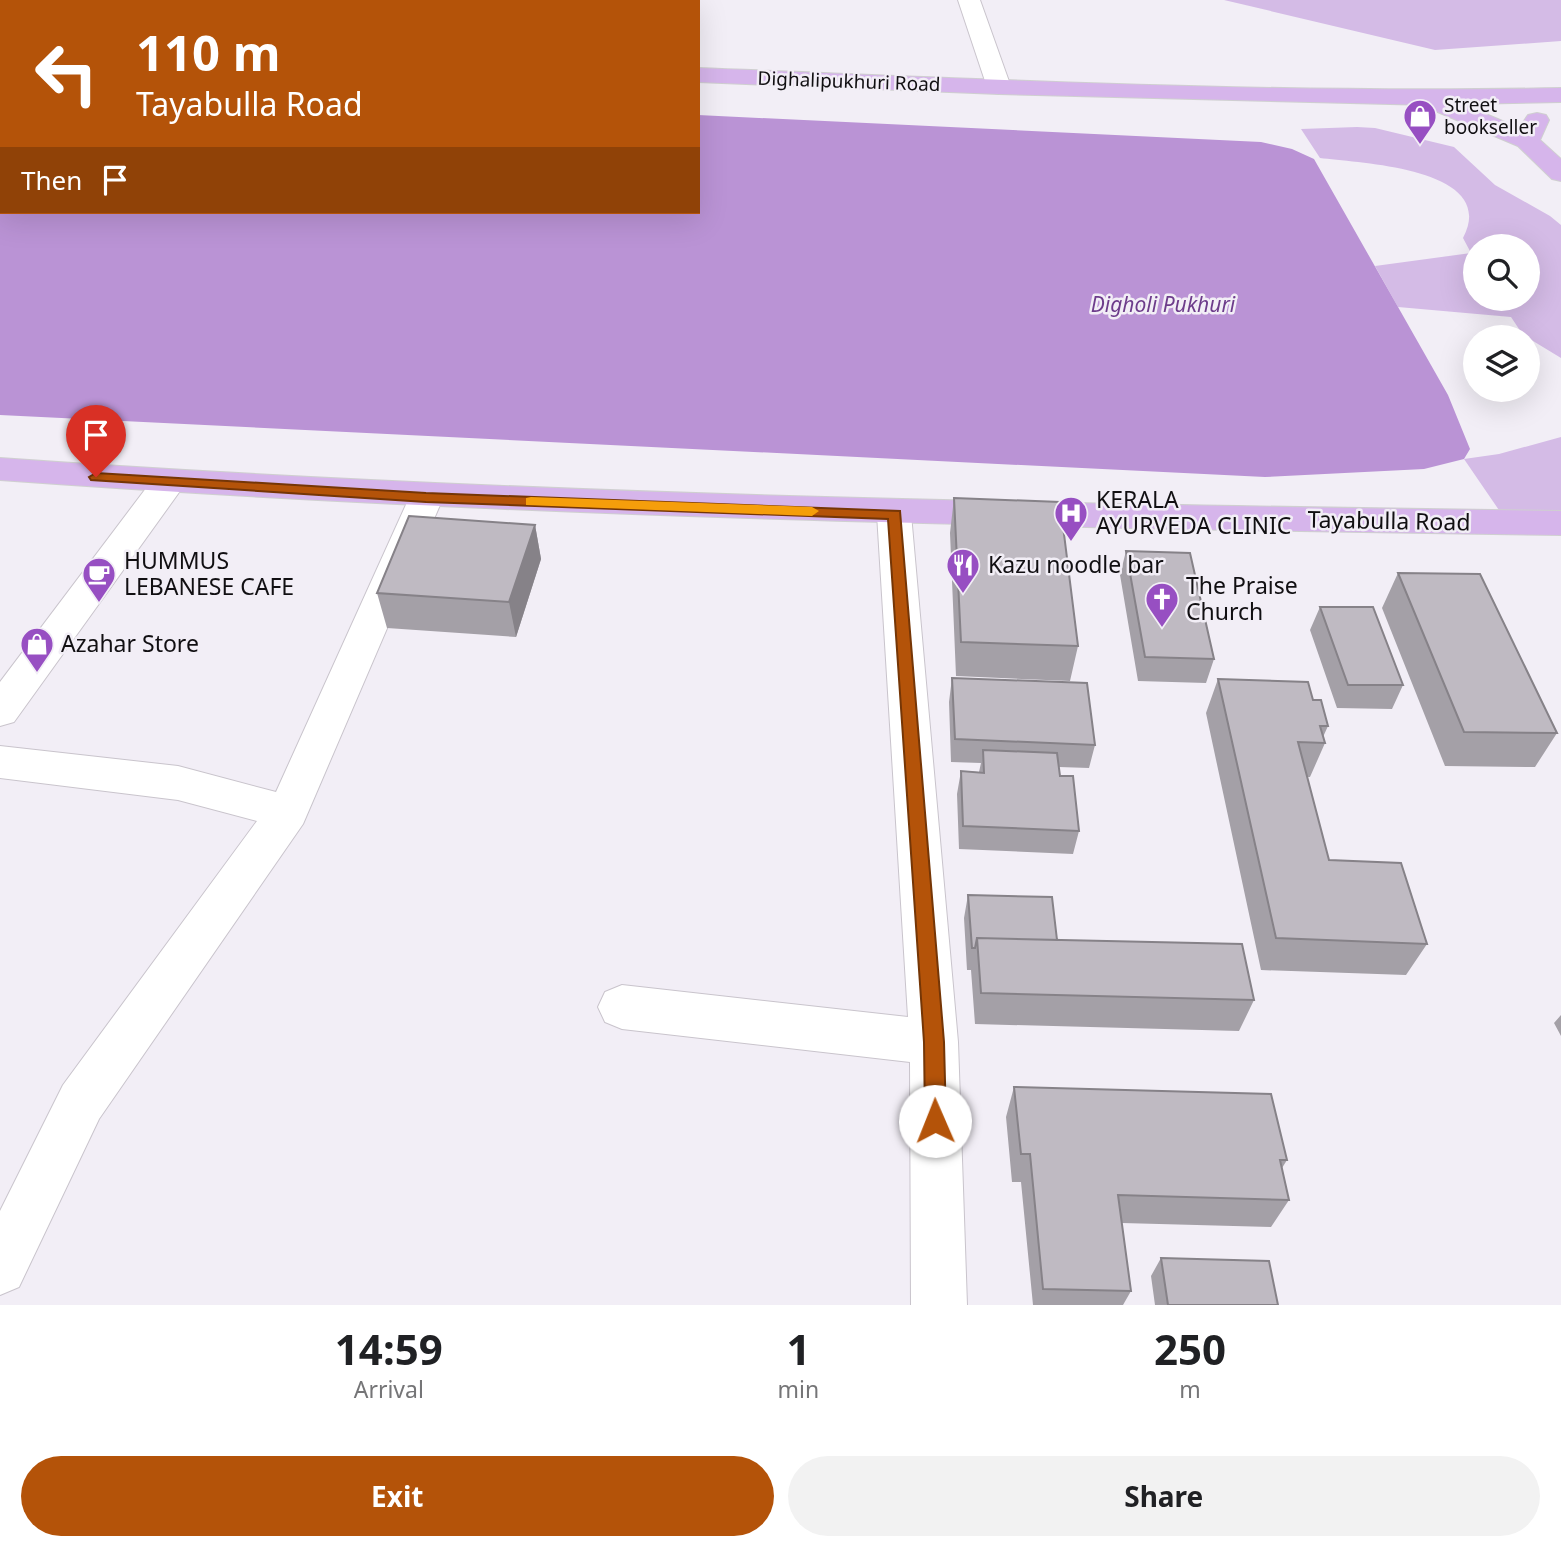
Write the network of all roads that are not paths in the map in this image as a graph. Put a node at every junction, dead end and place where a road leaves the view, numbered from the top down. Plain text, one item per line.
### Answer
1 (969, 0) edge
2 (700, 75) edge
3 (999, 87) junction
4 (1560, 95) edge
5 (1424, 98) junction
6 (1527, 141) junction
7 (1561, 173) edge
8 (0, 469) edge
9 (168, 483) junction
10 (426, 498) junction
11 (894, 514) junction
12 (1561, 523) edge
13 (0, 711) edge
14 (0, 762) edge
15 (288, 813) junction
16 (622, 1007) dead end
17 (934, 1042) junction
18 (0, 1268) edge
19 (939, 1305) edge

1 - 3 street
2 - 3 main road, Dighalipukhuri Road
3 - 5 main road, Dighalipukhuri Road
4 - 5 main road, Dighalipukhuri Road
4 - 6 main road
5 - 6 main road
6 - 7 main road
8 - 9 main road, Tayabulla Road
9 - 10 main road, Tayabulla Road
9 - 13 street
10 - 11 main road, Tayabulla Road
10 - 15 street
11 - 12 main road, Tayabulla Road
11 - 17 street
14 - 15 street
15 - 18 street
16 - 17 street
17 - 19 street

